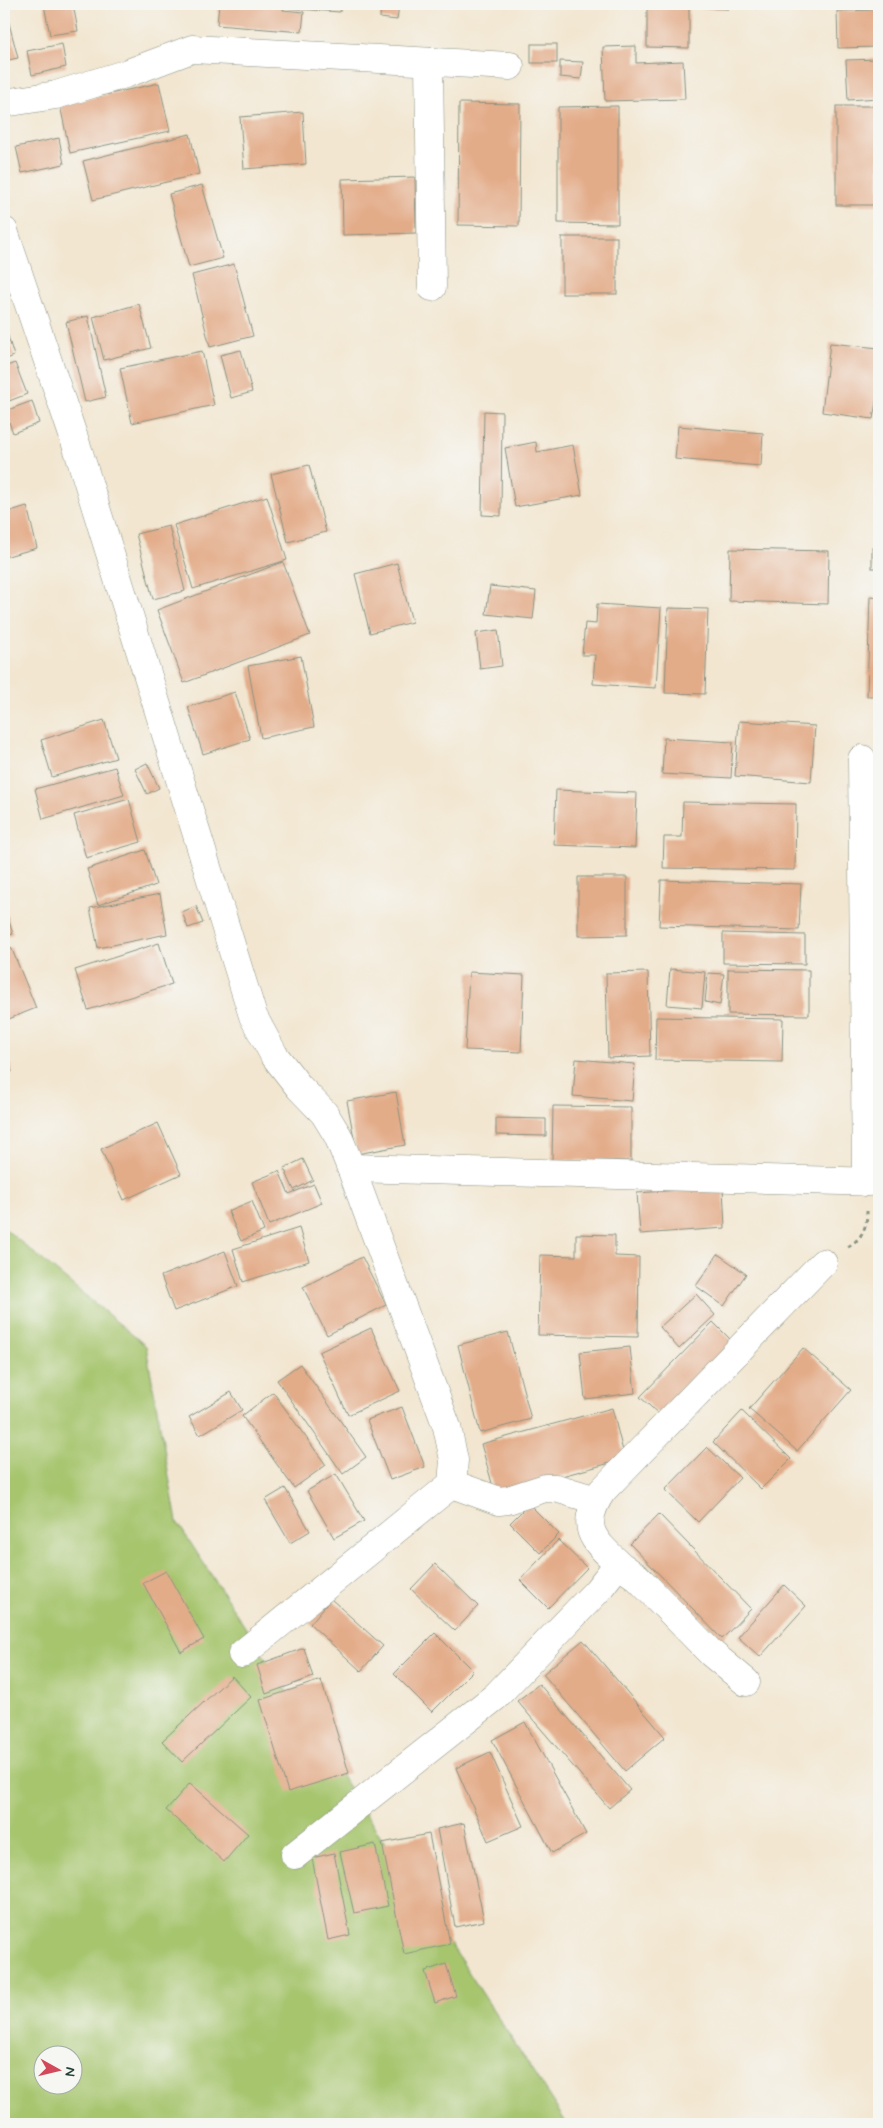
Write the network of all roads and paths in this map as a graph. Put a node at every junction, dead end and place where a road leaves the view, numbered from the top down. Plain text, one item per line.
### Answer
1 (429, 62) junction
2 (510, 66) dead end
3 (4, 103) edge
4 (4, 231) edge
5 (432, 287) dead end
6 (862, 759) dead end
7 (351, 1168) junction
8 (873, 1182) edge
9 (823, 1263) joint
10 (452, 1484) junction
11 (596, 1500) junction
12 (621, 1566) junction
13 (242, 1654) dead end
14 (746, 1682) dead end
15 (295, 1855) dead end

1 - 2 street
1 - 3 street
1 - 5 street
4 - 7 street
6 - 8 street
7 - 8 street
7 - 10 street
8 - 9 path
9 - 11 street
10 - 11 street
10 - 13 street
11 - 12 street
12 - 14 street
12 - 15 street

